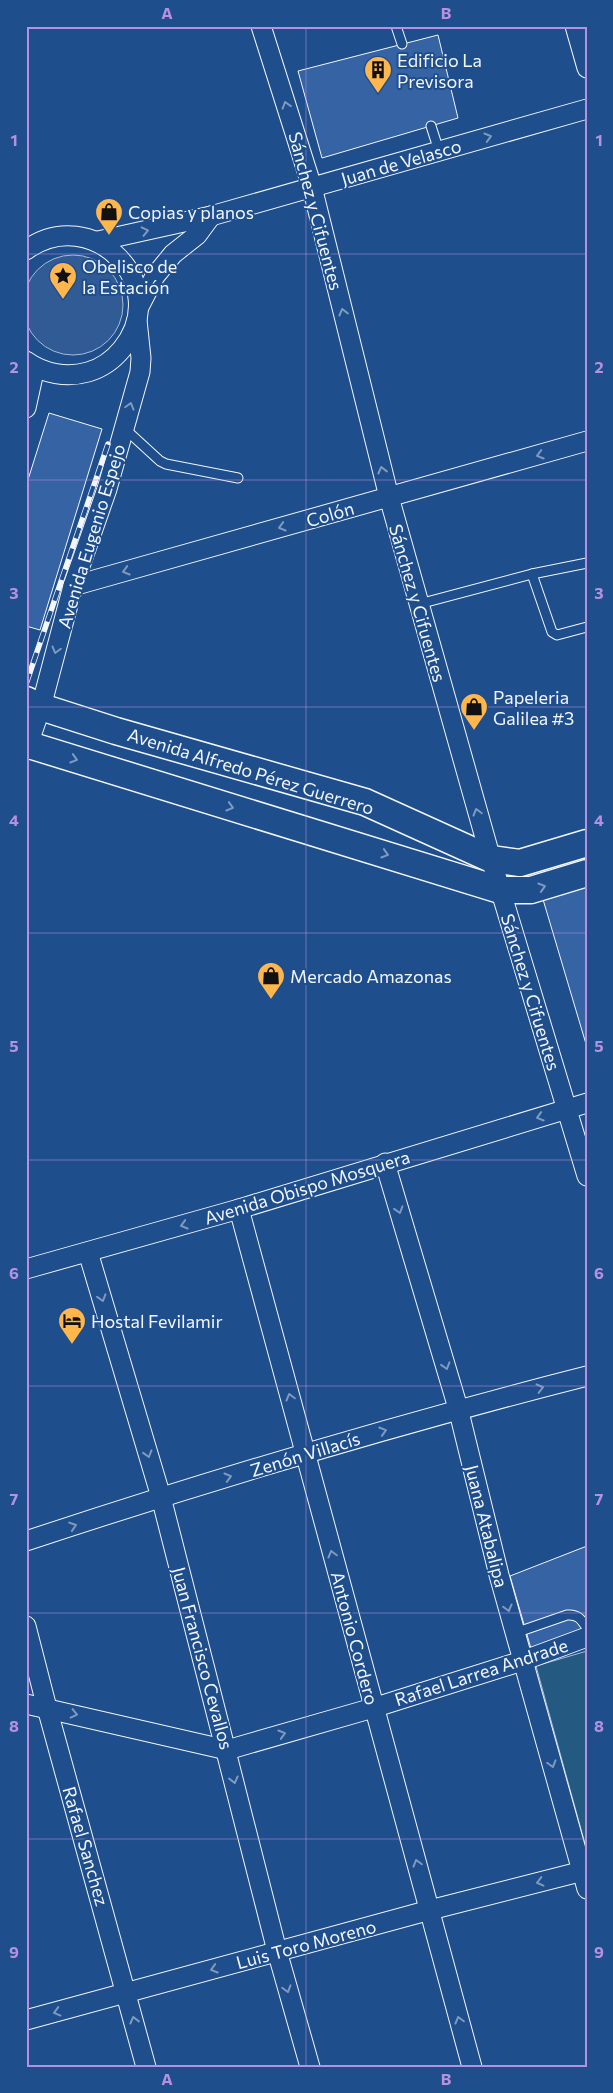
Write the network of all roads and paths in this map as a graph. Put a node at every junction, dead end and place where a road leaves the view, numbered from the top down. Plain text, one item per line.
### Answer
1 (261, 26) edge
2 (396, 26) edge
3 (575, 26) edge
4 (402, 44) dead end
5 (587, 68) edge
6 (587, 109) edge
7 (431, 126) dead end
8 (439, 151) junction
9 (312, 187) junction
10 (211, 216) junction
11 (98, 241) junction
12 (26, 250) edge
13 (138, 314) junction
14 (30, 364) edge
15 (26, 408) edge
16 (124, 428) junction
17 (587, 441) edge
18 (238, 478) dead end
19 (388, 497) junction
20 (587, 563) edge
21 (532, 574) junction
22 (73, 586) junction
23 (419, 604) junction
24 (587, 627) edge
25 (34, 704) edge
26 (27, 746) edge
27 (587, 843) edge
28 (491, 859) junction
29 (587, 873) edge
30 (500, 890) junction
31 (587, 1103) edge
32 (566, 1109) junction
33 (385, 1163) junction
34 (587, 1176) edge
35 (239, 1209) junction
36 (88, 1252) junction
37 (26, 1269) edge
38 (587, 1376) edge
39 (458, 1408) junction
40 (306, 1455) junction
41 (161, 1497) junction
42 (26, 1541) edge
43 (26, 1626) edge
44 (587, 1628) edge
45 (515, 1634) junction
46 (587, 1637) edge
47 (522, 1661) junction
48 (26, 1704) edge
49 (46, 1708) junction
50 (373, 1708) junction
51 (227, 1750) junction
52 (585, 1877) edge
53 (430, 1910) junction
54 (277, 1952) junction
55 (127, 1994) junction
56 (26, 2020) edge
57 (146, 2067) edge
58 (310, 2067) edge
59 (472, 2067) edge

9 -> 1 street, Sánchez y Cifuentes
2 - 4 lane
3 - 5 street
8 -> 6 street, Juan de Velasco
7 - 8 lane
8 - 9 street, Juan de Velasco
9 - 10 street, Juan de Velasco
19 -> 9 street, Sánchez y Cifuentes
11 -> 10 street, Juan de Velasco
10 - 13 street
11 - 12 street
11 - 13 street, Avenida Eugenio Espejo
13 - 14 street
16 -> 13 street, Avenida Eugenio Espejo
14 - 15 street
16 - 18 lane
16 - 22 street, Avenida Eugenio Espejo
17 -> 19 street, Colón
19 -> 22 street, Colón
19 - 23 street, Sánchez y Cifuentes
20 - 21 lane
21 - 23 lane
21 - 24 lane
22 -> 25 street, Avenida Eugenio Espejo
28 -> 23 street, Sánchez y Cifuentes
25 - 26 street, Avenida Eugenio Espejo
25 - 28 street, Avenida Alfredo Pérez Guerrero
26 -> 30 street
27 - 28 street, Avenida Alfredo Pérez Guerrero
28 - 30 street, Sánchez y Cifuentes
30 -> 29 street
30 - 32 street, Sánchez y Cifuentes
31 - 32 street, Avenida Obispo Mosquera
32 -> 33 street, Avenida Obispo Mosquera
32 - 34 street, Sánchez y Cifuentes
33 - 35 street, Avenida Obispo Mosquera
33 -> 39 street, Juana Atabalipa
35 -> 36 street, Avenida Obispo Mosquera
40 -> 35 street, Antonio Cordero
36 - 37 street, Avenida Obispo Mosquera
36 -> 41 street, Juan Francisco Cevallos
39 -> 38 street, Zenón Villacís
40 -> 39 street, Zenón Villacís
39 -> 45 street, Juana Atabalipa
41 -> 40 street, Zenón Villacís
50 -> 40 street, Antonio Cordero
42 -> 41 street, Zenón Villacís
41 - 51 street, Juan Francisco Cevallos
43 - 49 street, Rafael Sanchez
44 - 45 lane
45 - 47 street, Juana Atabalipa
46 - 47 street, Rafael Larrea Andrade
47 - 50 street, Rafael Larrea Andrade
47 -> 52 street, Juana Atabalipa
48 - 49 street, Rafael Larrea Andrade
49 -> 51 street, Rafael Larrea Andrade
49 - 55 street, Rafael Sanchez
51 -> 50 street, Rafael Larrea Andrade
53 -> 50 street, Antonio Cordero
51 -> 54 street, Juan Francisco Cevallos
52 -> 53 street, Luis Toro Moreno
53 - 54 street, Luis Toro Moreno
59 -> 53 street, Antonio Cordero
54 -> 55 street, Luis Toro Moreno
54 -> 58 street, Juan Francisco Cevallos
55 -> 56 street, Luis Toro Moreno
57 -> 55 street, Rafael Sanchez

